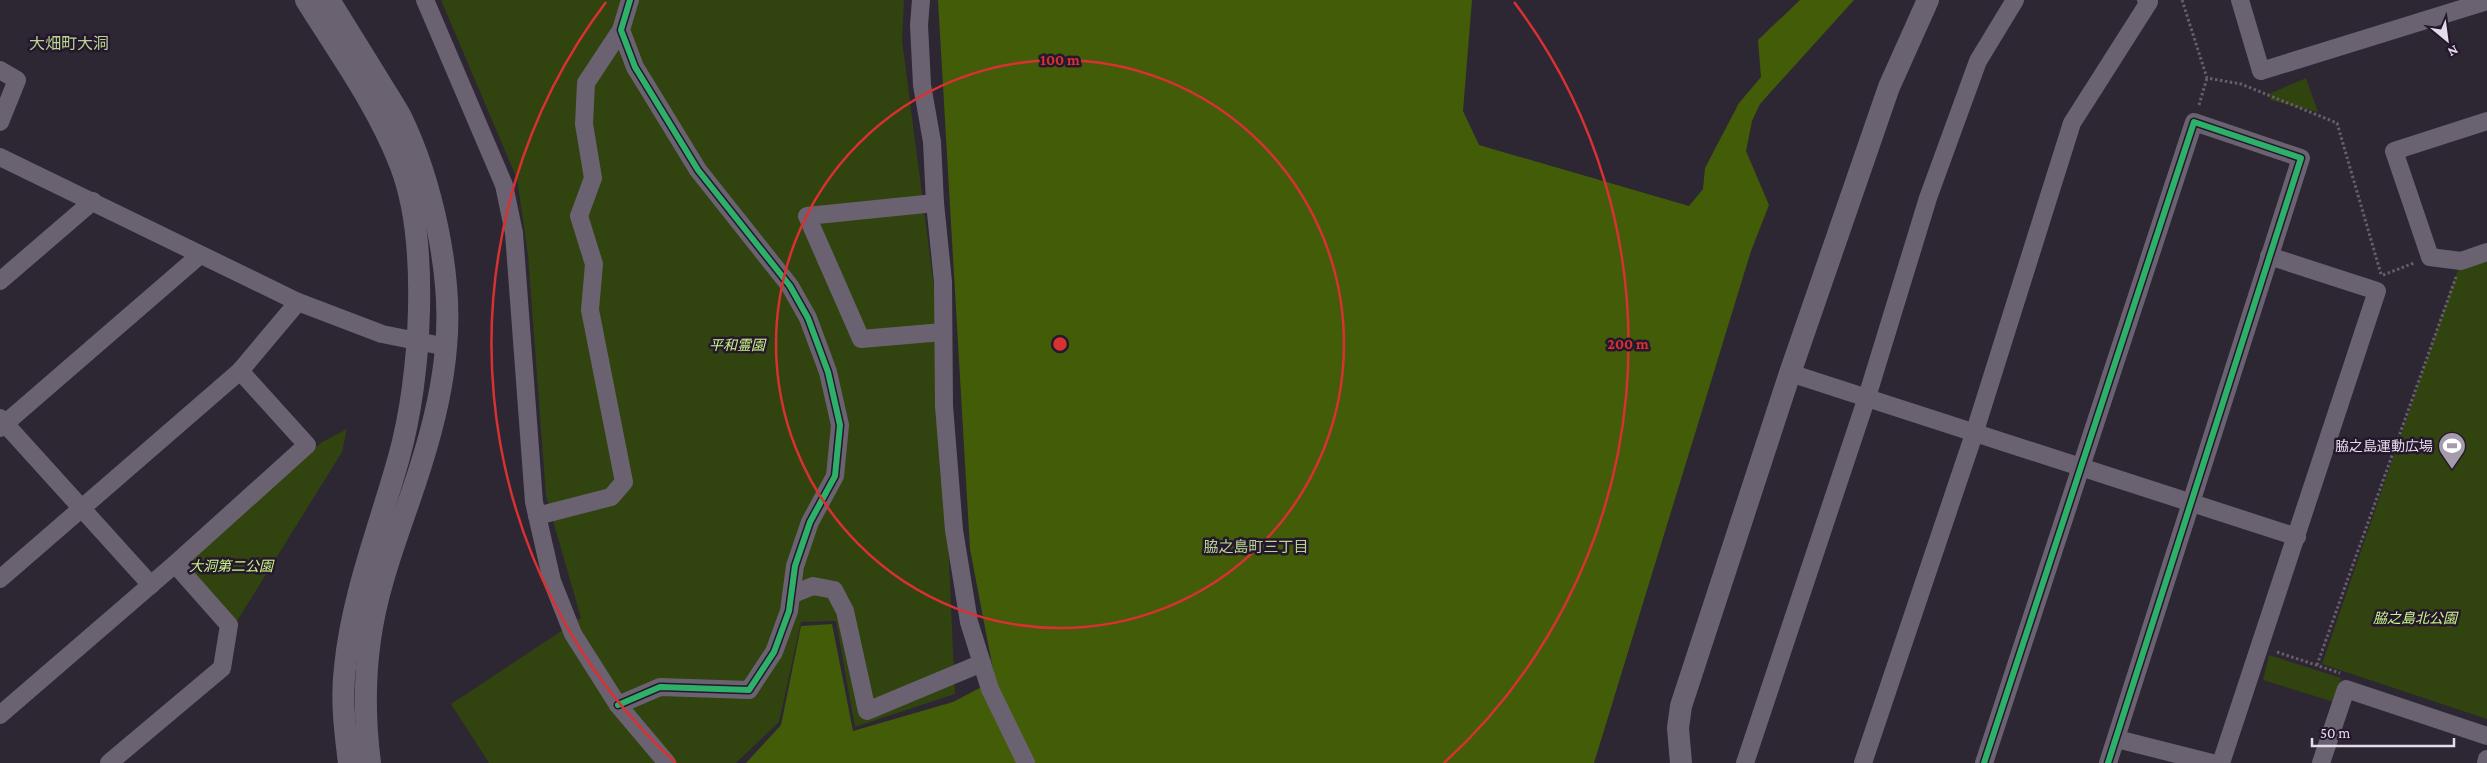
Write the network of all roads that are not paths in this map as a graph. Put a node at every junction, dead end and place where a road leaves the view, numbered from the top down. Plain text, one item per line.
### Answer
1 (306, 0) edge
2 (329, 0) edge
3 (425, 0) edge
4 (630, 0) edge
5 (921, 0) edge
6 (1928, 0) edge
7 (2016, 0) edge
8 (2146, 0) edge
9 (2240, 0) edge
10 (2487, 1) edge
11 (621, 30) junction
12 (0, 70) edge
13 (2487, 121) edge
14 (0, 122) edge
15 (0, 157) edge
16 (93, 202) junction
17 (934, 203) junction
18 (2487, 252) edge
19 (200, 255) junction
20 (2269, 256) junction
21 (0, 281) edge
22 (298, 302) junction
23 (943, 332) junction
24 (418, 341) junction
25 (447, 347) junction
26 (240, 372) junction
27 (1790, 373) junction
28 (1867, 397) junction
29 (2, 423) edge
30 (1974, 434) junction
31 (2080, 466) junction
32 (2189, 502) junction
33 (82, 510) junction
34 (537, 516) junction
35 (2297, 537) junction
36 (175, 564) junction
37 (0, 579) edge
38 (151, 585) junction
39 (791, 596) junction
40 (982, 663) junction
41 (618, 705) junction
42 (0, 715) edge
43 (2487, 736) edge
44 (2117, 739) junction
45 (2487, 759) edge
46 (109, 763) edge
47 (349, 763) edge
48 (370, 763) edge
49 (667, 763) edge
50 (1026, 763) edge
51 (1680, 763) edge
52 (1745, 763) edge
53 (1862, 763) edge
54 (1984, 763) edge
55 (2108, 763) edge
56 (2212, 763) edge
57 (2221, 763) edge
58 (2321, 763) edge
59 (2486, 763) edge

1 - 24 street
2 - 25 street
3 - 34 street
4 - 11 street
5 - 17 street
6 - 27 street
7 - 28 street
8 - 30 street
9 - 10 street
11 - 34 street
11 - 39 street
12 - 14 street
13 - 18 street
15 - 16 street
16 - 19 street
16 - 21 street
17 - 23 street
17 - 23 street
19 - 22 street
19 - 29 street
20 - 31 street
20 - 32 street
20 - 35 street
22 - 24 street
22 - 26 street
23 - 40 street
24 - 25 street
24 - 47 street
25 - 48 street
26 - 33 street
26 - 36 street
27 - 28 street
27 - 51 street
28 - 30 street
28 - 52 street
29 - 33 street
30 - 31 street
30 - 53 street
31 - 32 street
31 - 54 street
32 - 35 street
32 - 44 street
33 - 37 street
33 - 38 street
34 - 41 street
35 - 57 street
36 - 38 street
36 - 46 street
38 - 42 street
39 - 40 street
39 - 41 street
40 - 50 street
41 - 49 street
43 - 58 street
44 - 55 street
44 - 56 street
45 - 59 street

